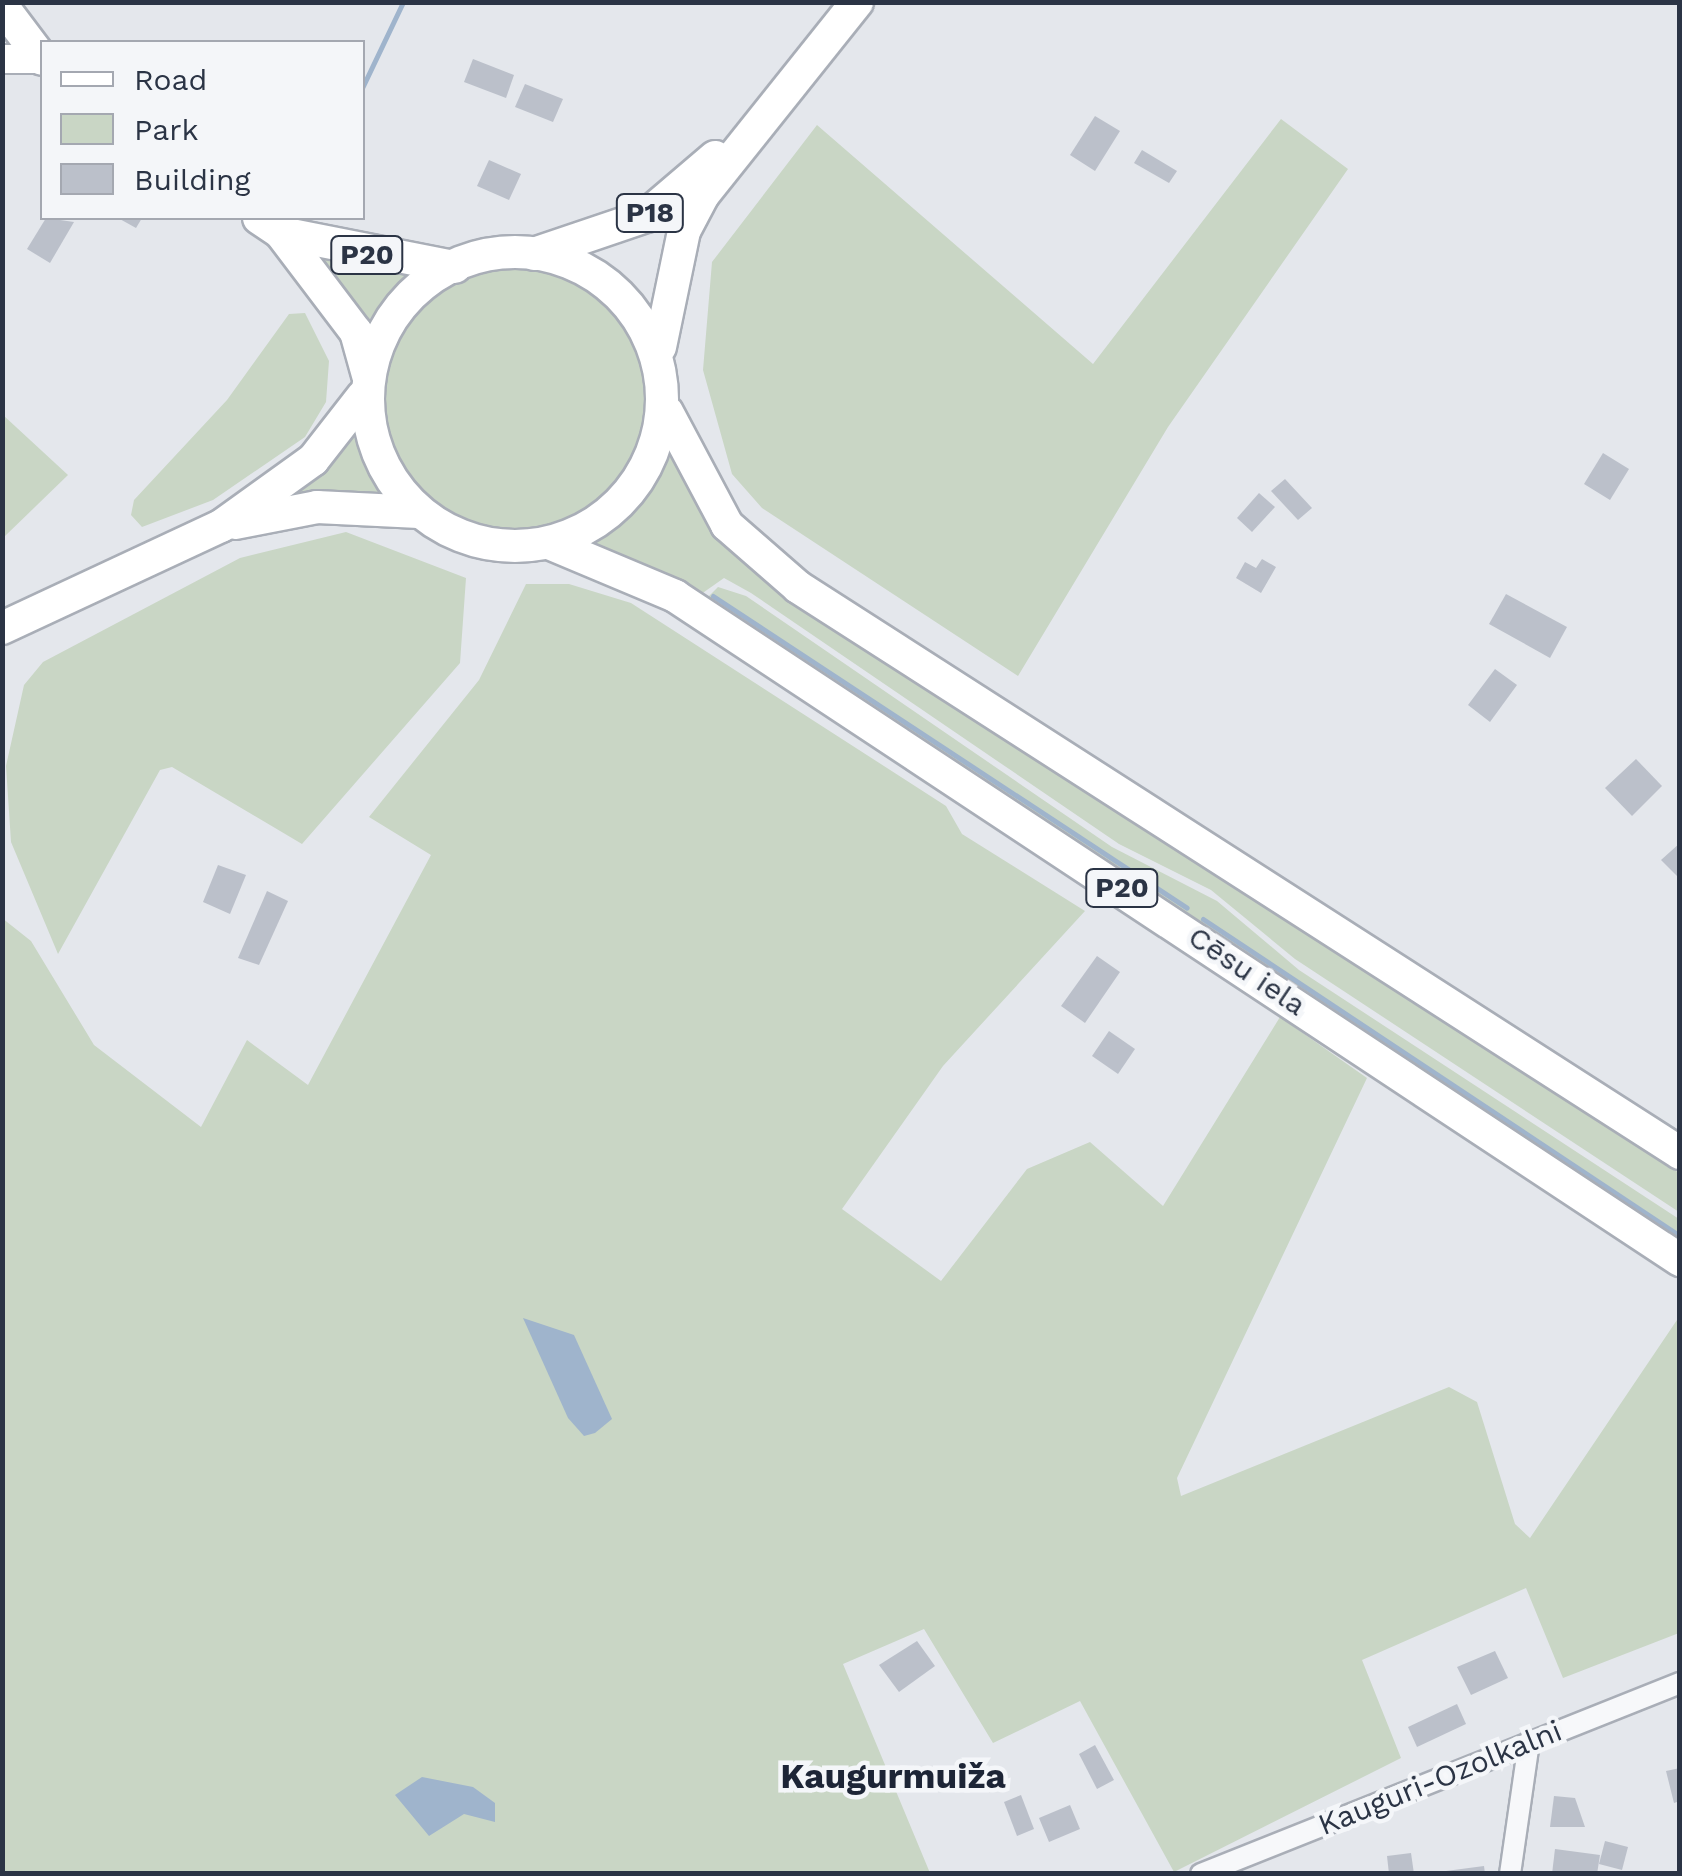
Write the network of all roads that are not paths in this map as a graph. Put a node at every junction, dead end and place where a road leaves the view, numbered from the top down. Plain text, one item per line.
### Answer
1 (856, 2) edge
2 (2, 6) edge
3 (40, 56) edge
4 (2, 59) edge
5 (40, 59) edge
6 (744, 132) junction
7 (270, 225) edge
8 (534, 254) junction
9 (455, 266) junction
10 (660, 347) junction
11 (366, 385) junction
12 (667, 412) junction
13 (419, 512) junction
14 (221, 526) junction
15 (550, 543) junction
16 (2, 628) edge
17 (1680, 1153) edge
18 (1680, 1260) edge
19 (1680, 1683) edge
20 (1528, 1742) junction
21 (1201, 1874) edge
22 (1510, 1874) edge

1 - 6 main road, P18
2 - 3 main road
4 - 5 main road
6 - 8 main road, P18
6 - 10 main road, P18
7 - 9 main road, P20
7 - 11 main road, P20
8 - 9 main road, P18
8 - 10 main road
9 - 11 main road, P18
10 - 12 main road, P18
11 - 13 main road, P18
11 - 14 main road, P18
12 - 15 main road
12 - 17 main road, P20
13 - 14 main road, P18
13 - 15 main road, P18
14 - 16 main road, P18
15 - 18 main road, Cēsu iela / P20
19 - 20 street, Kauguri-Ozolkalni
20 - 21 street, Kauguri-Ozolkalni
20 - 22 street

